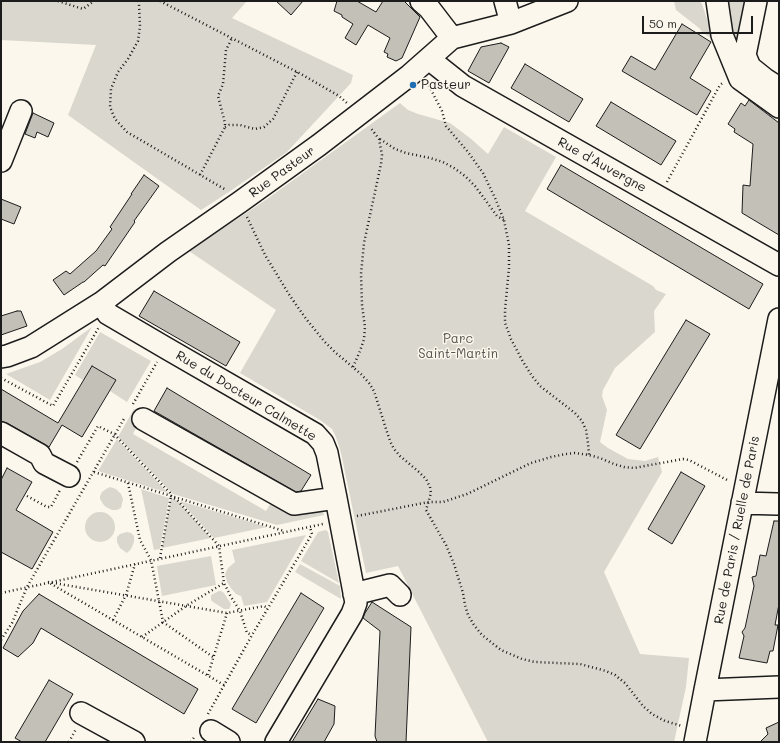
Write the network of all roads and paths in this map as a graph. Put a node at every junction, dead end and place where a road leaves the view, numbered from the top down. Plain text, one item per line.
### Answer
1 (58, 1) edge
2 (94, 1) edge
3 (138, 1) edge
4 (160, 1) edge
5 (421, 1) edge
6 (505, 1) edge
7 (567, 1) edge
8 (717, 1) edge
9 (756, 1) edge
10 (511, 23) junction
11 (232, 38) junction
12 (452, 38) junction
13 (424, 63) junction
14 (297, 72) junction
15 (737, 72) junction
16 (779, 88) edge
17 (779, 106) edge
18 (20, 111) dead end
19 (359, 114) junction
20 (225, 127) junction
21 (379, 138) junction
22 (1, 160) edge
23 (200, 175) junction
24 (658, 197) junction
25 (240, 202) junction
26 (504, 220) junction
27 (779, 265) edge
28 (105, 308) junction
29 (779, 319) edge
30 (1, 357) edge
31 (158, 360) dead end
32 (353, 367) junction
33 (1, 378) edge
34 (134, 412) junction
35 (1, 433) edge
36 (114, 434) junction
37 (589, 455) junction
38 (94, 472) junction
39 (69, 476) junction
40 (128, 483) junction
41 (739, 493) junction
42 (27, 496) dead end
43 (170, 496) junction
44 (336, 498) junction
45 (429, 502) junction
46 (777, 504) dead end
47 (340, 520) junction
48 (310, 527) junction
49 (286, 531) junction
50 (219, 546) junction
51 (160, 558) junction
52 (151, 560) junction
53 (135, 564) junction
54 (48, 582) junction
55 (224, 583) junction
56 (27, 587) junction
57 (1, 593) edge
58 (354, 594) junction
59 (400, 595) dead end
60 (126, 596) junction
61 (159, 601) junction
62 (186, 606) junction
63 (268, 608) junction
64 (240, 611) junction
65 (227, 613) junction
66 (113, 620) junction
67 (163, 622) junction
68 (252, 635) junction
69 (142, 637) junction
70 (1, 640) edge
71 (213, 657) junction
72 (208, 675) junction
73 (224, 685) junction
74 (779, 687) edge
75 (704, 690) junction
76 (81, 713) dead end
77 (204, 728) junction
78 (696, 736) edge
79 (134, 742) edge
80 (191, 742) edge
81 (229, 742) edge
82 (276, 742) edge

1 - 2 path
3 - 23 path
4 - 11 path
5 - 12 street
6 - 10 street
7 - 10 street, Rue Pasteur
8 - 15 street
9 - 16 street
10 - 12 street, Rue Pasteur
11 - 14 path
11 - 20 path
12 - 13 street, Rue Pasteur
13 - 19 street, Rue Pasteur
13 - 24 street, Rue d'Auvergne
13 - 26 path
14 - 19 path
14 - 20 path
15 - 17 street
15 - 24 path
18 - 22 street
19 - 21 path
19 - 25 street, Rue Pasteur
20 - 23 path
21 - 26 path
21 - 32 path
23 - 25 path
24 - 27 street, Rue d'Auvergne
25 - 28 street, Rue Pasteur
25 - 32 path
26 - 37 path
28 - 30 street, Rue Pasteur
28 - 33 path
28 - 44 street, Rue du Docteur Calmette
29 - 41 street, Rue de Paris / Ruelle de Paris
31 - 34 path
32 - 45 path
34 - 36 path
34 - 44 street
35 - 39 street
36 - 38 path
36 - 39 path
36 - 43 path
37 - 41 path
37 - 45 path
38 - 40 path
38 - 56 path
39 - 42 path
40 - 43 path
40 - 52 path
41 - 46 street
41 - 75 street, Rue de Paris / Ruelle de Paris
43 - 49 path
43 - 50 path
43 - 51 path
44 - 47 street, Rue du Docteur Calmette
45 - 47 path
45 - 78 path
47 - 48 path
47 - 58 street, Rue du Docteur Calmette
48 - 49 path
48 - 63 path
49 - 50 path
50 - 51 path
50 - 55 path
51 - 52 path
52 - 53 path
52 - 61 path
53 - 54 path
53 - 60 path
54 - 56 path
54 - 60 path
54 - 66 path
55 - 62 path
55 - 64 path
56 - 57 path
56 - 70 path
58 - 59 street
58 - 82 street, Rue du Docteur Calmette
60 - 61 path
60 - 66 path
61 - 62 path
61 - 67 path
62 - 65 path
62 - 67 path
63 - 64 path
63 - 68 path
64 - 65 path
64 - 68 path
65 - 71 path
66 - 69 path
67 - 69 path
67 - 71 path
68 - 73 path
69 - 72 path
71 - 72 path
72 - 73 path
73 - 77 path
74 - 75 street
75 - 78 street, Rue de Paris / Ruelle de Paris
76 - 79 street
77 - 80 path
77 - 81 street

